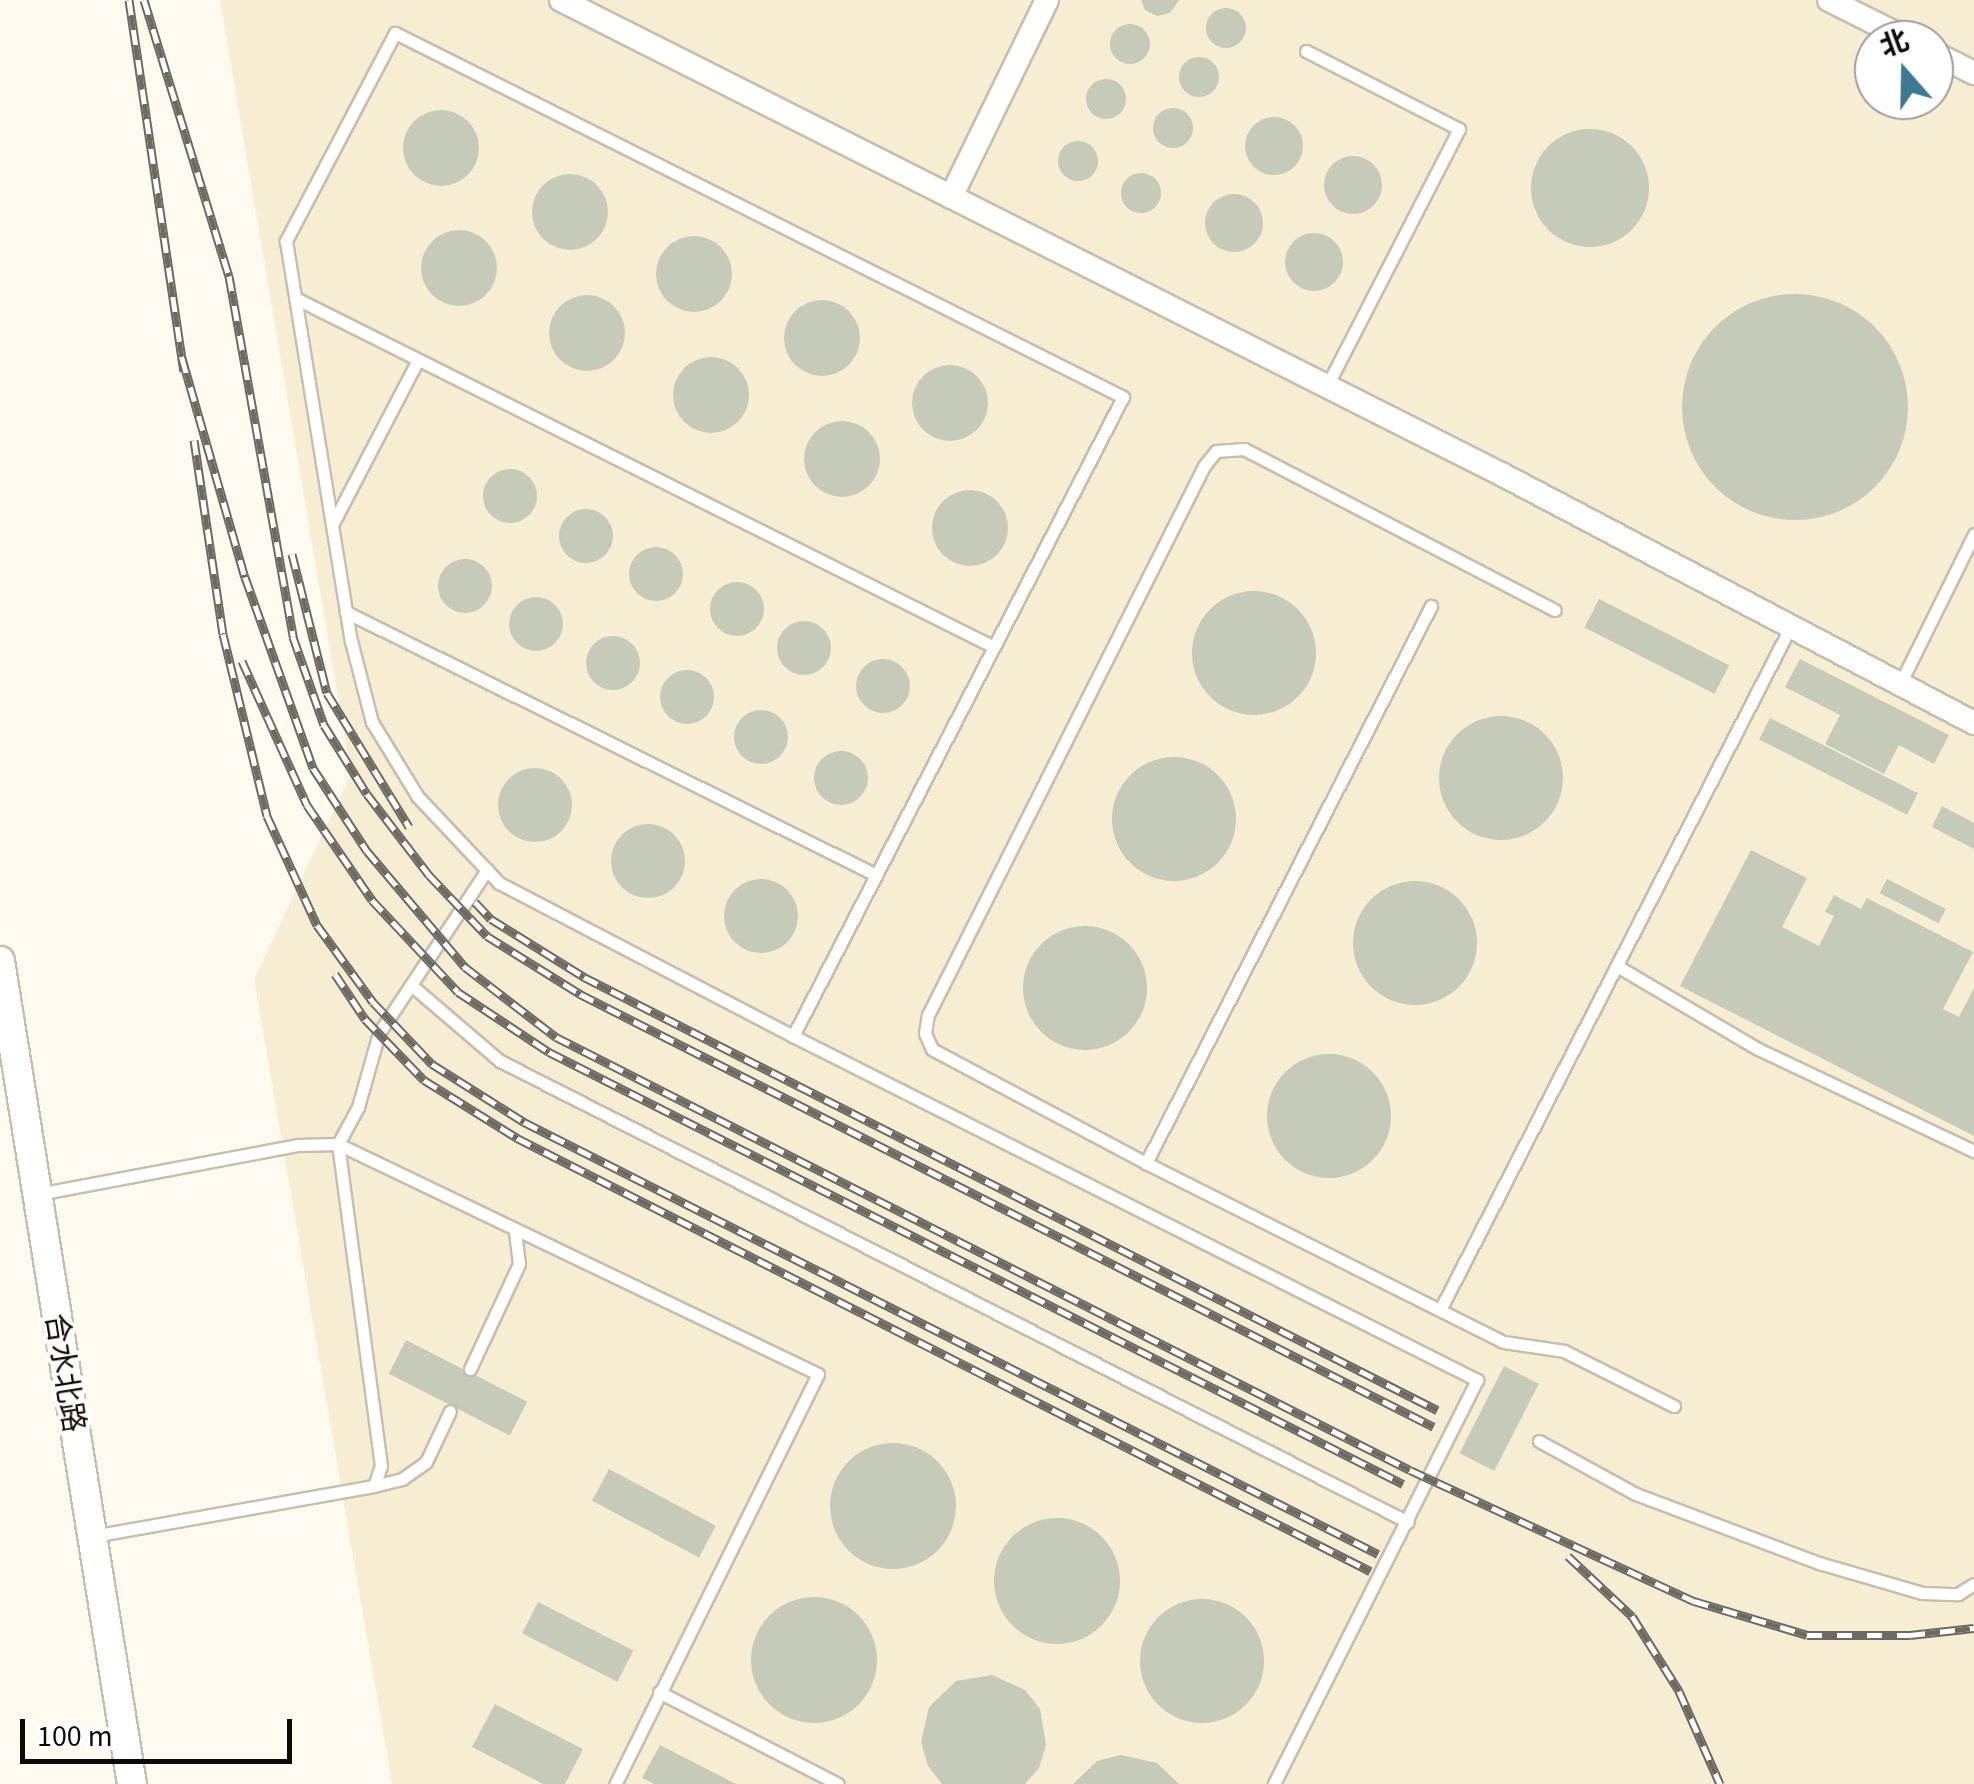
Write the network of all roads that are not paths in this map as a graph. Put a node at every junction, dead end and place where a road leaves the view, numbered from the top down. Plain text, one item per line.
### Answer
1 (561, 0) edge
2 (1047, 0) edge
3 (1829, 0) edge
4 (1869, 20) edge
5 (1306, 51) dead end
6 (952, 197) junction
7 (295, 298) junction
8 (418, 360) junction
9 (1327, 386) junction
10 (332, 524) junction
11 (1974, 534) edge
12 (1430, 606) dead end
13 (1555, 610) dead end
14 (346, 612) junction
15 (1791, 626) junction
16 (994, 647) junction
17 (1900, 684) junction
18 (1974, 723) edge
19 (487, 870) junction
20 (876, 875) junction
21 (0, 961) edge
22 (1617, 966) junction
23 (411, 984) junction
24 (793, 1036) junction
25 (338, 1144) junction
26 (1974, 1151) edge
27 (1146, 1163) junction
28 (36, 1195) junction
29 (515, 1231) junction
30 (1440, 1310) junction
31 (470, 1368) dead end
32 (1674, 1406) dead end
33 (450, 1411) dead end
34 (1539, 1442) dead end
35 (374, 1486) junction
36 (1408, 1522) junction
37 (90, 1536) junction
38 (1974, 1584) edge
39 (658, 1692) junction
40 (132, 1784) edge
41 (615, 1784) edge
42 (838, 1784) edge
43 (1274, 1784) edge

1 - 6 street
2 - 6 street
3 - 4 street
5 - 9 lane
6 - 9 street
7 - 8 lane
7 - 10 lane
7 - 16 lane
8 - 10 lane
8 - 16 lane
9 - 15 street
10 - 14 lane
11 - 17 lane
12 - 27 lane
13 - 27 lane
14 - 19 lane
14 - 20 lane
15 - 17 street
15 - 22 lane
16 - 20 lane
17 - 18 street
19 - 23 lane
19 - 24 lane
20 - 24 lane
21 - 28 street, 合水北路
22 - 26 lane
22 - 30 lane
23 - 25 lane
23 - 36 lane
24 - 36 lane
25 - 28 lane
25 - 29 lane
25 - 35 lane
27 - 30 lane
28 - 37 street, 合水北路
29 - 31 lane
29 - 39 lane
30 - 32 lane
33 - 35 lane
34 - 38 lane
35 - 37 lane
36 - 43 lane
37 - 40 street, 合水北路
39 - 41 lane
39 - 42 lane

